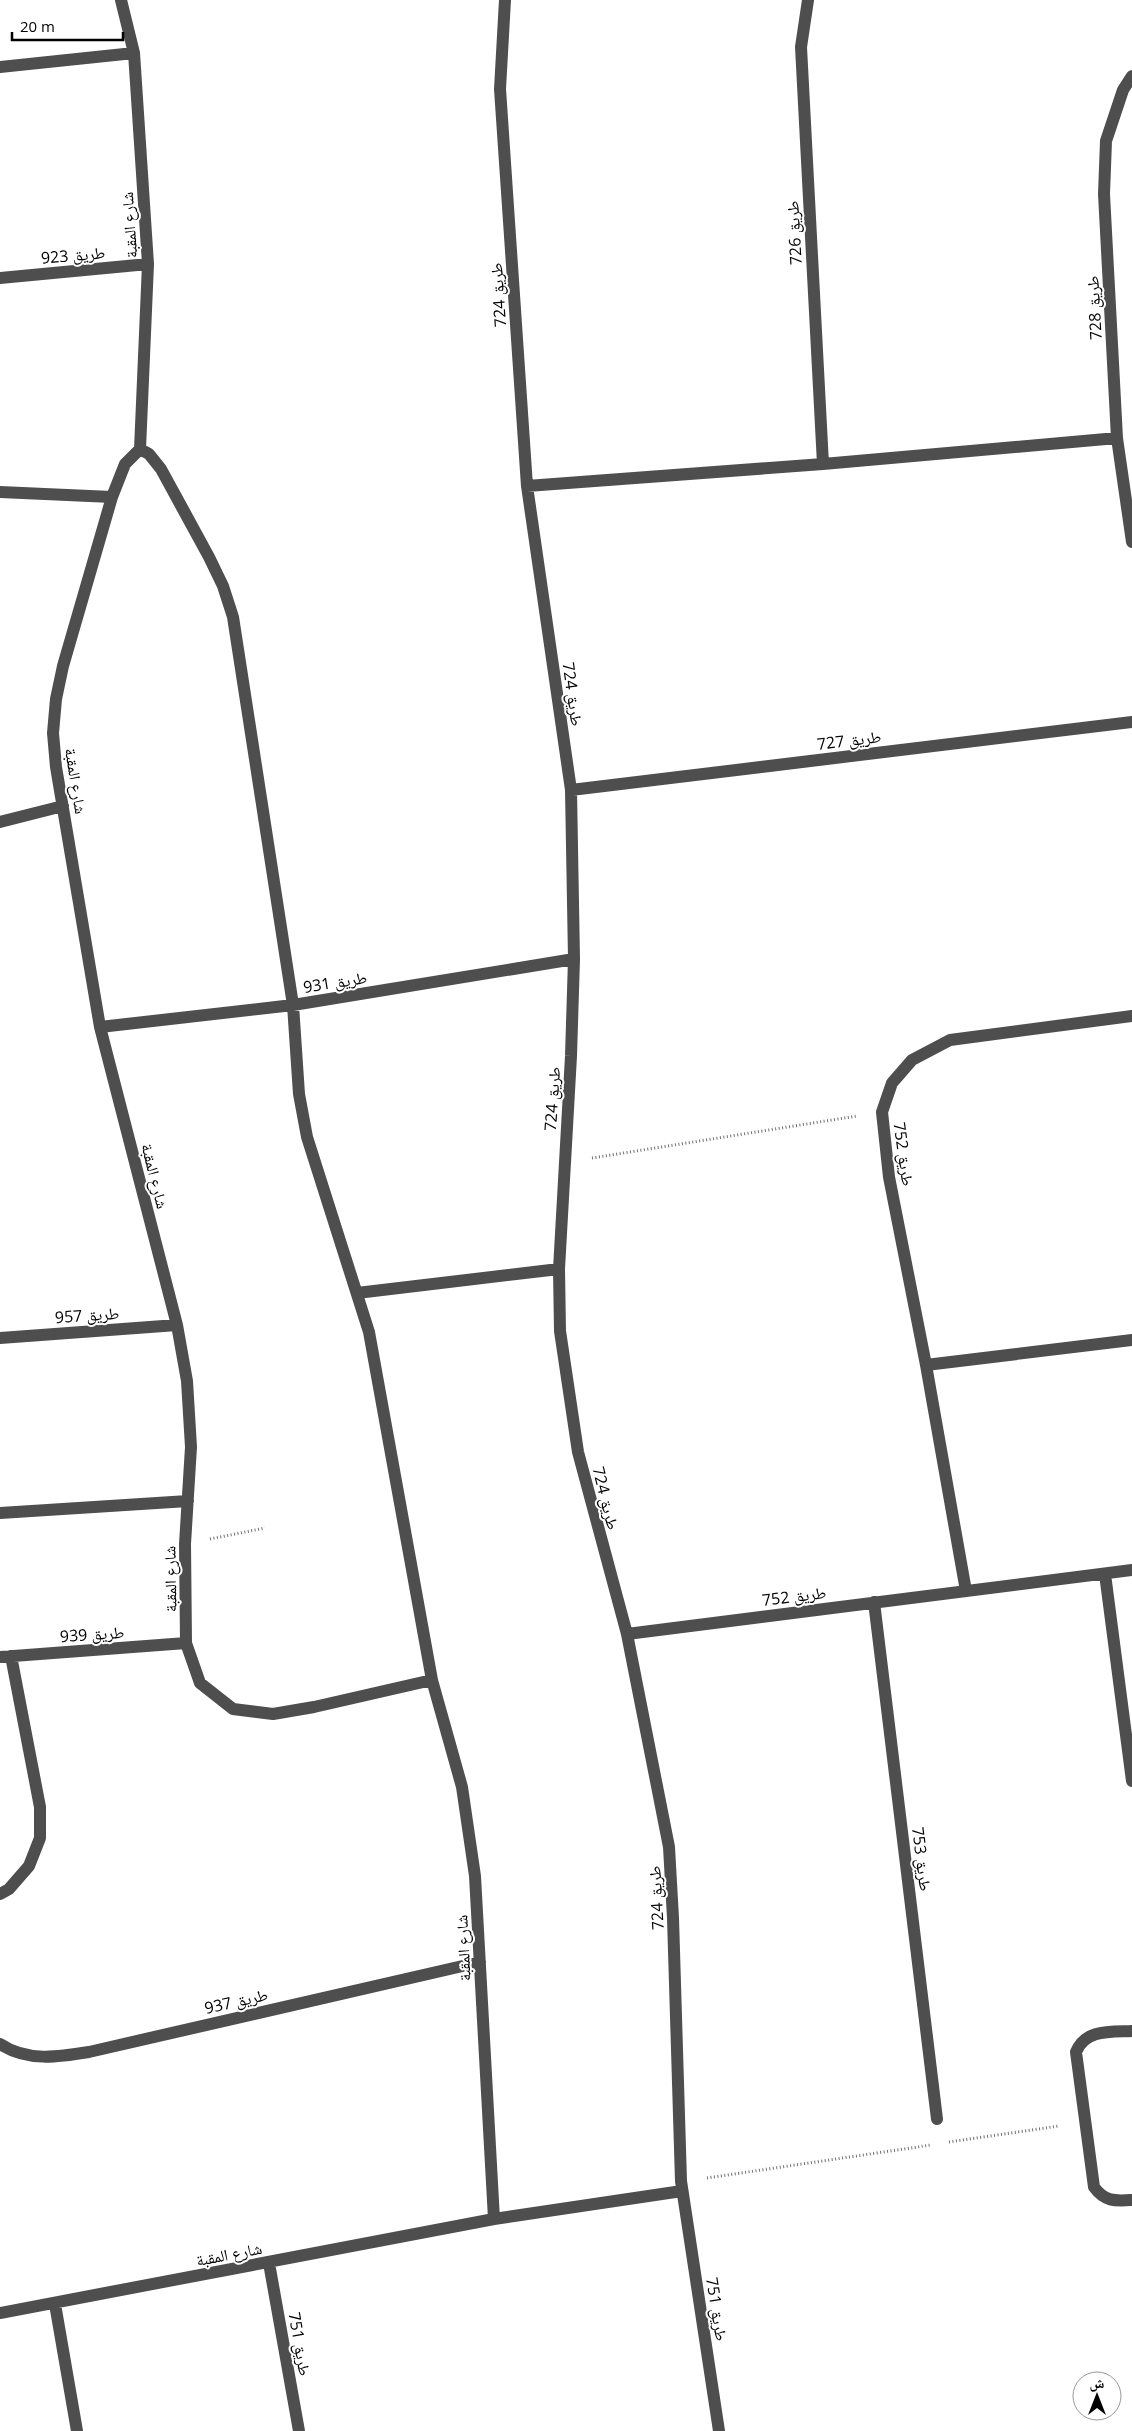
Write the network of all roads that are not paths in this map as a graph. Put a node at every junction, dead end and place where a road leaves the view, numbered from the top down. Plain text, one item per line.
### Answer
1 (120, 0) edge
2 (505, 0) edge
3 (808, 0) edge
4 (134, 53) junction
5 (0, 67) edge
6 (1132, 76) edge
7 (148, 264) junction
8 (0, 278) edge
9 (1117, 438) junction
10 (140, 449) junction
11 (823, 464) junction
12 (527, 486) junction
13 (0, 492) edge
14 (112, 496) junction
15 (1132, 542) edge
16 (1132, 722) edge
17 (571, 790) junction
18 (63, 806) junction
19 (0, 822) edge
20 (574, 959) junction
21 (293, 1005) junction
22 (1132, 1016) edge
23 (100, 1027) junction
24 (559, 1269) junction
25 (357, 1293) junction
26 (177, 1325) junction
27 (0, 1338) edge
28 (1132, 1340) edge
29 (926, 1365) junction
30 (188, 1501) junction
31 (0, 1513) edge
32 (1132, 1570) edge
33 (1106, 1574) junction
34 (966, 1591) junction
35 (874, 1602) junction
36 (627, 1634) junction
37 (186, 1643) junction
38 (6, 1656) edge
39 (432, 1680) junction
40 (1132, 1782) edge
41 (0, 1894) edge
42 (480, 1962) junction
43 (1132, 2031) edge
44 (0, 2044) edge
45 (938, 2119) dead end
46 (682, 2186) junction
47 (1132, 2200) edge
48 (494, 2219) junction
49 (269, 2263) junction
50 (55, 2304) junction
51 (0, 2313) edge
52 (77, 2431) edge
53 (299, 2431) edge
54 (719, 2431) edge

1 - 4 street, شارع المقبة
2 - 12 street, طريق 724
3 - 11 street, طريق 726
4 - 5 street
4 - 7 street, شارع المقبة
6 - 9 street, طريق 728
7 - 8 street, طريق 923
7 - 10 street, شارع المقبة
9 - 11 street
9 - 15 street, طريق 728
10 - 14 street, شارع المقبة
10 - 21 street, شارع المقبة
11 - 12 street
12 - 17 street, طريق 724
13 - 14 street
14 - 18 street, شارع المقبة
16 - 17 street, طريق 727
17 - 20 street, طريق 724
18 - 19 street
18 - 23 street, شارع المقبة
20 - 21 street, طريق 931
20 - 24 street, طريق 724
21 - 23 street, طريق 931
21 - 25 street, شارع المقبة
22 - 29 street, طريق 752
23 - 26 street, شارع المقبة
24 - 25 street
24 - 36 street, طريق 724
25 - 39 street, شارع المقبة
26 - 27 street, طريق 957
26 - 30 street, شارع المقبة
28 - 29 street
29 - 34 street, طريق 752
30 - 31 street
30 - 37 street, شارع المقبة
32 - 33 street, طريق 752
33 - 34 street, طريق 752
33 - 40 street
34 - 35 street, طريق 752
35 - 36 street, طريق 752
35 - 45 street, طريق 753
36 - 46 street, طريق 724
37 - 38 street, طريق 939
37 - 39 street, شارع المقبة
38 - 41 street
39 - 42 street, شارع المقبة
42 - 44 street, طريق 937
42 - 48 street, شارع المقبة
43 - 47 street
46 - 48 street, شارع المقبة
46 - 54 street, طريق 751
48 - 49 street, شارع المقبة
49 - 50 street, شارع المقبة
49 - 53 street, طريق 751
50 - 51 street, شارع المقبة
50 - 52 street

